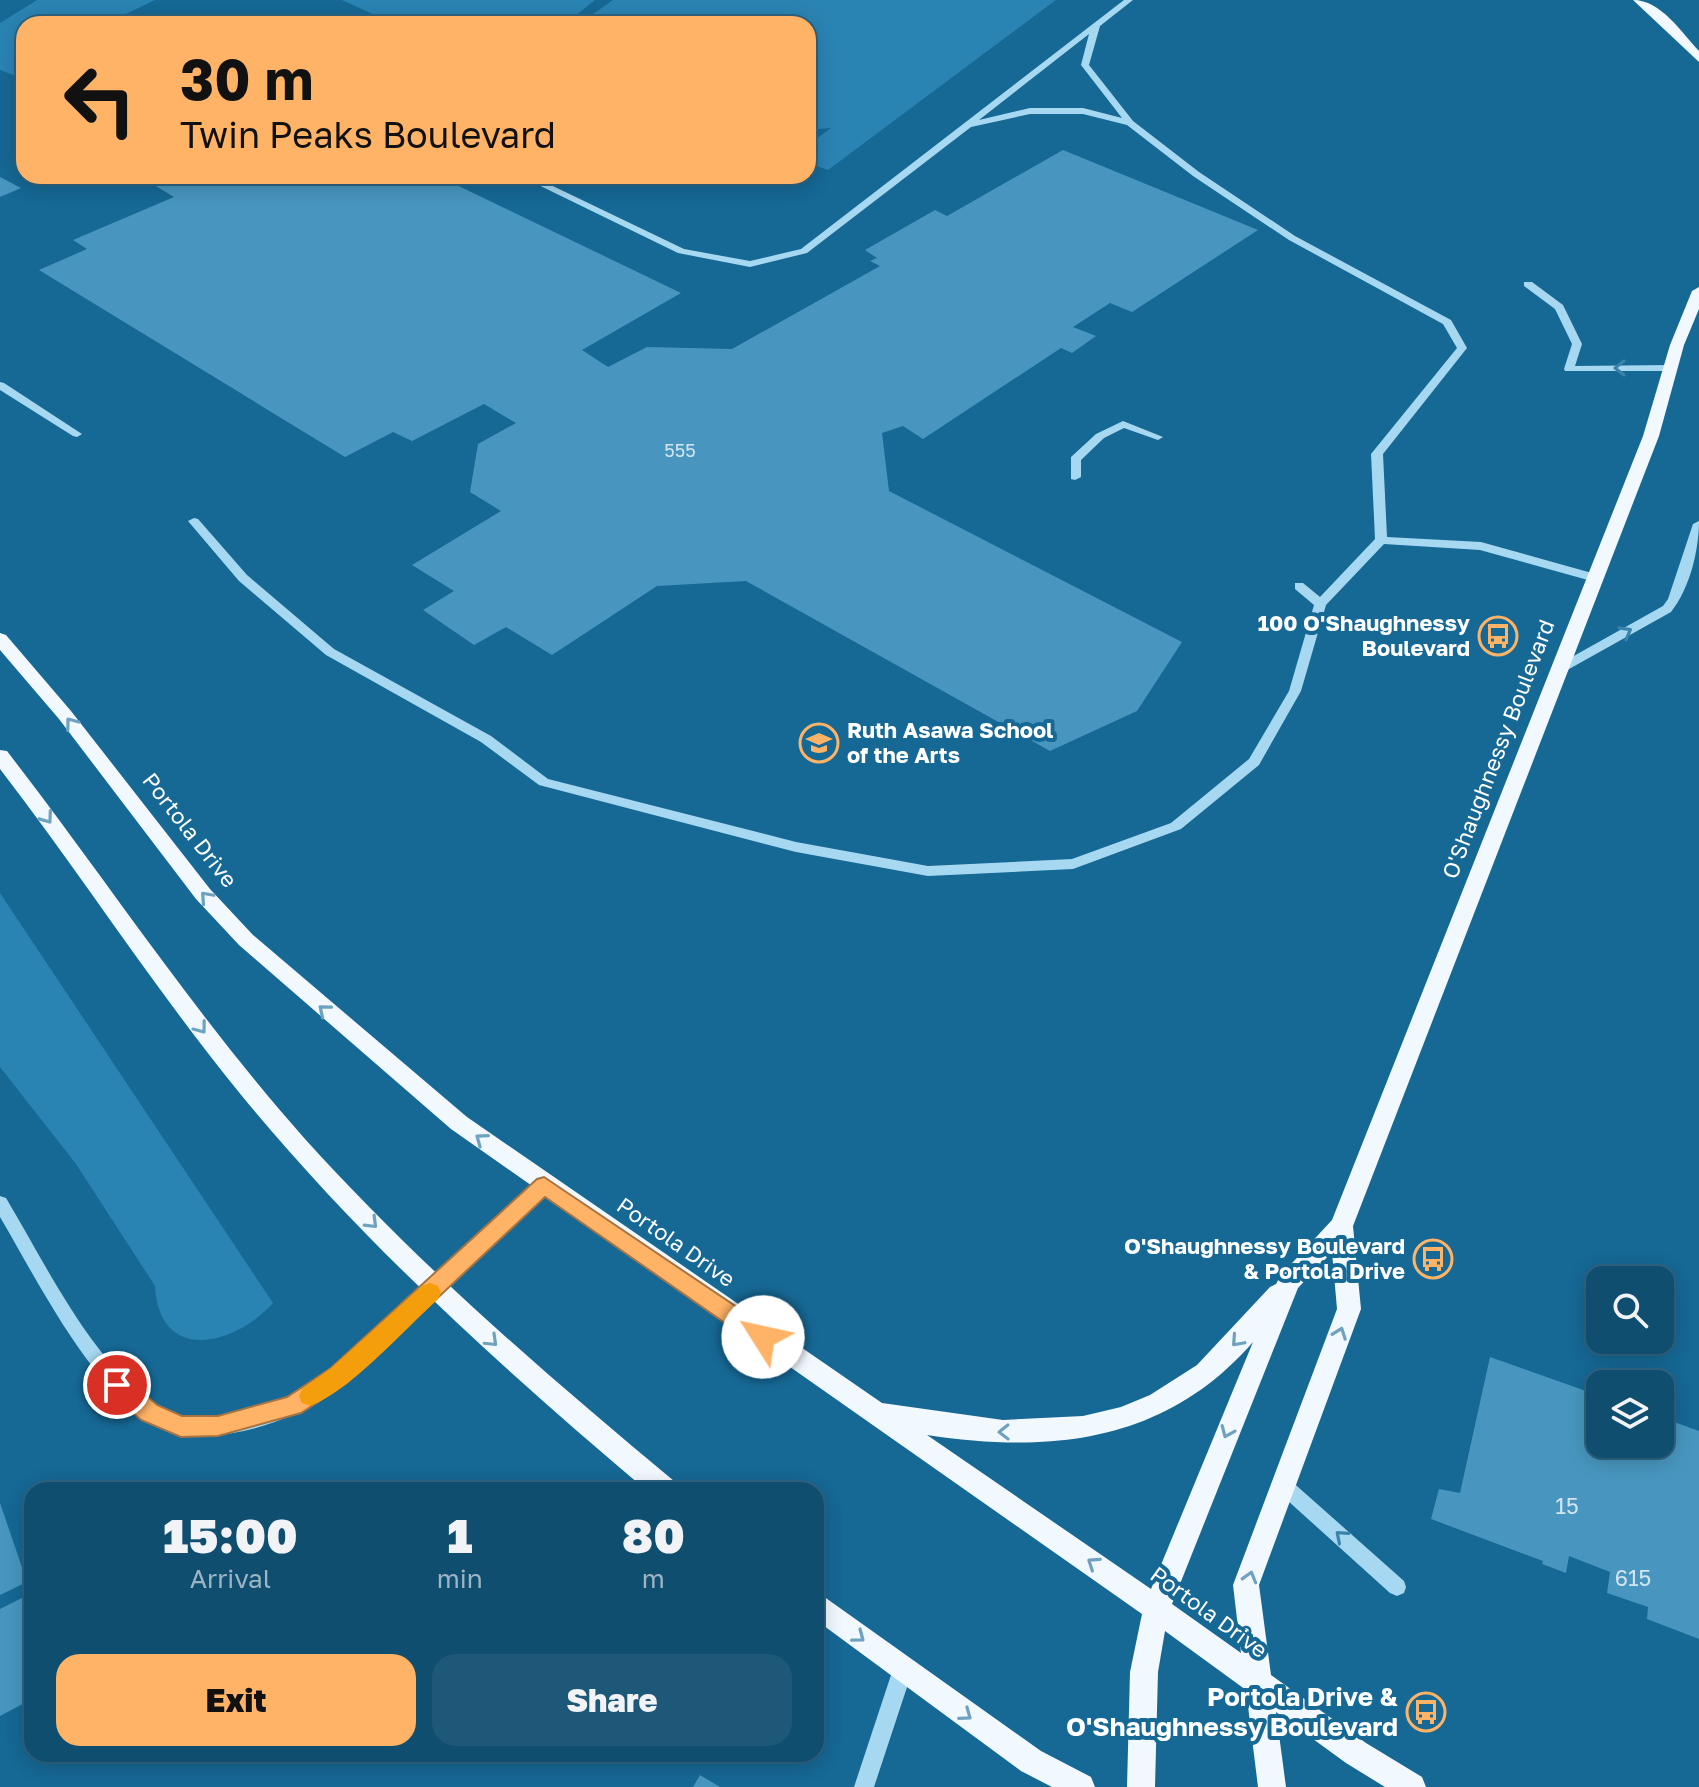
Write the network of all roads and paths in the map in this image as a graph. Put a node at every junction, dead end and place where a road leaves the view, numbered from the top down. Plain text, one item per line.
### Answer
1 (1129, 0) edge
2 (1639, 0) edge
3 (1096, 25) junction
4 (1699, 58) edge
5 (1130, 123) junction
6 (968, 125) junction
7 (542, 184) edge
8 (1528, 284) dead end
9 (1699, 291) edge
10 (1670, 368) junction
11 (0, 385) edge
12 (77, 434) dead end
13 (1158, 437) dead end
14 (1075, 477) dead end
15 (194, 521) dead end
16 (1699, 524) edge
17 (1381, 540) junction
18 (1595, 578) junction
19 (1299, 586) dead end
20 (1320, 604) junction
21 (0, 639) edge
22 (1558, 670) junction
23 (0, 756) edge
24 (544, 1185) junction
25 (0, 1203) edge
26 (1341, 1226) junction
27 (1289, 1282) junction
28 (437, 1286) junction
29 (868, 1410) junction
30 (656, 1482) edge
31 (1283, 1485) junction
32 (1397, 1587) dead end
33 (1156, 1609) junction
34 (824, 1610) edge
35 (903, 1669) junction
36 (1257, 1681) junction
37 (864, 1787) edge
38 (1081, 1787) edge
39 (1141, 1787) edge
40 (1272, 1787) edge
41 (1412, 1787) edge

1 - 3 street
2 - 4 main road
3 - 5 street
3 - 6 street
5 - 6 street
5 - 17 street
6 - 7 street
10 -> 8 street
9 - 10 main road, O'Shaughnessy Boulevard
10 - 18 main road, O'Shaughnessy Boulevard
11 - 12 street
13 - 14 street
15 - 20 street
22 -> 16 street
17 - 18 street
17 - 20 street
18 - 22 main road, O'Shaughnessy Boulevard
19 - 20 street
24 -> 21 main road, Portola Drive
22 - 26 main road, O'Shaughnessy Boulevard
23 -> 28 main road
24 - 28 street
24 - 29 main road, Portola Drive
25 - 28 street
26 - 27 main road, O'Shaughnessy Boulevard
31 -> 26 main road, O'Shaughnessy Boulevard
27 -> 29 main road
27 -> 33 main road, O'Shaughnessy Boulevard
28 -> 30 main road
33 -> 29 main road, Portola Drive
32 -> 31 street
36 -> 31 main road, O'Shaughnessy Boulevard
33 - 36 main road, Portola Drive
33 - 39 main road, O'Shaughnessy Boulevard
34 -> 35 main road
35 - 37 street
35 -> 38 main road
36 - 40 main road, O'Shaughnessy Boulevard
36 - 41 main road, Portola Drive

